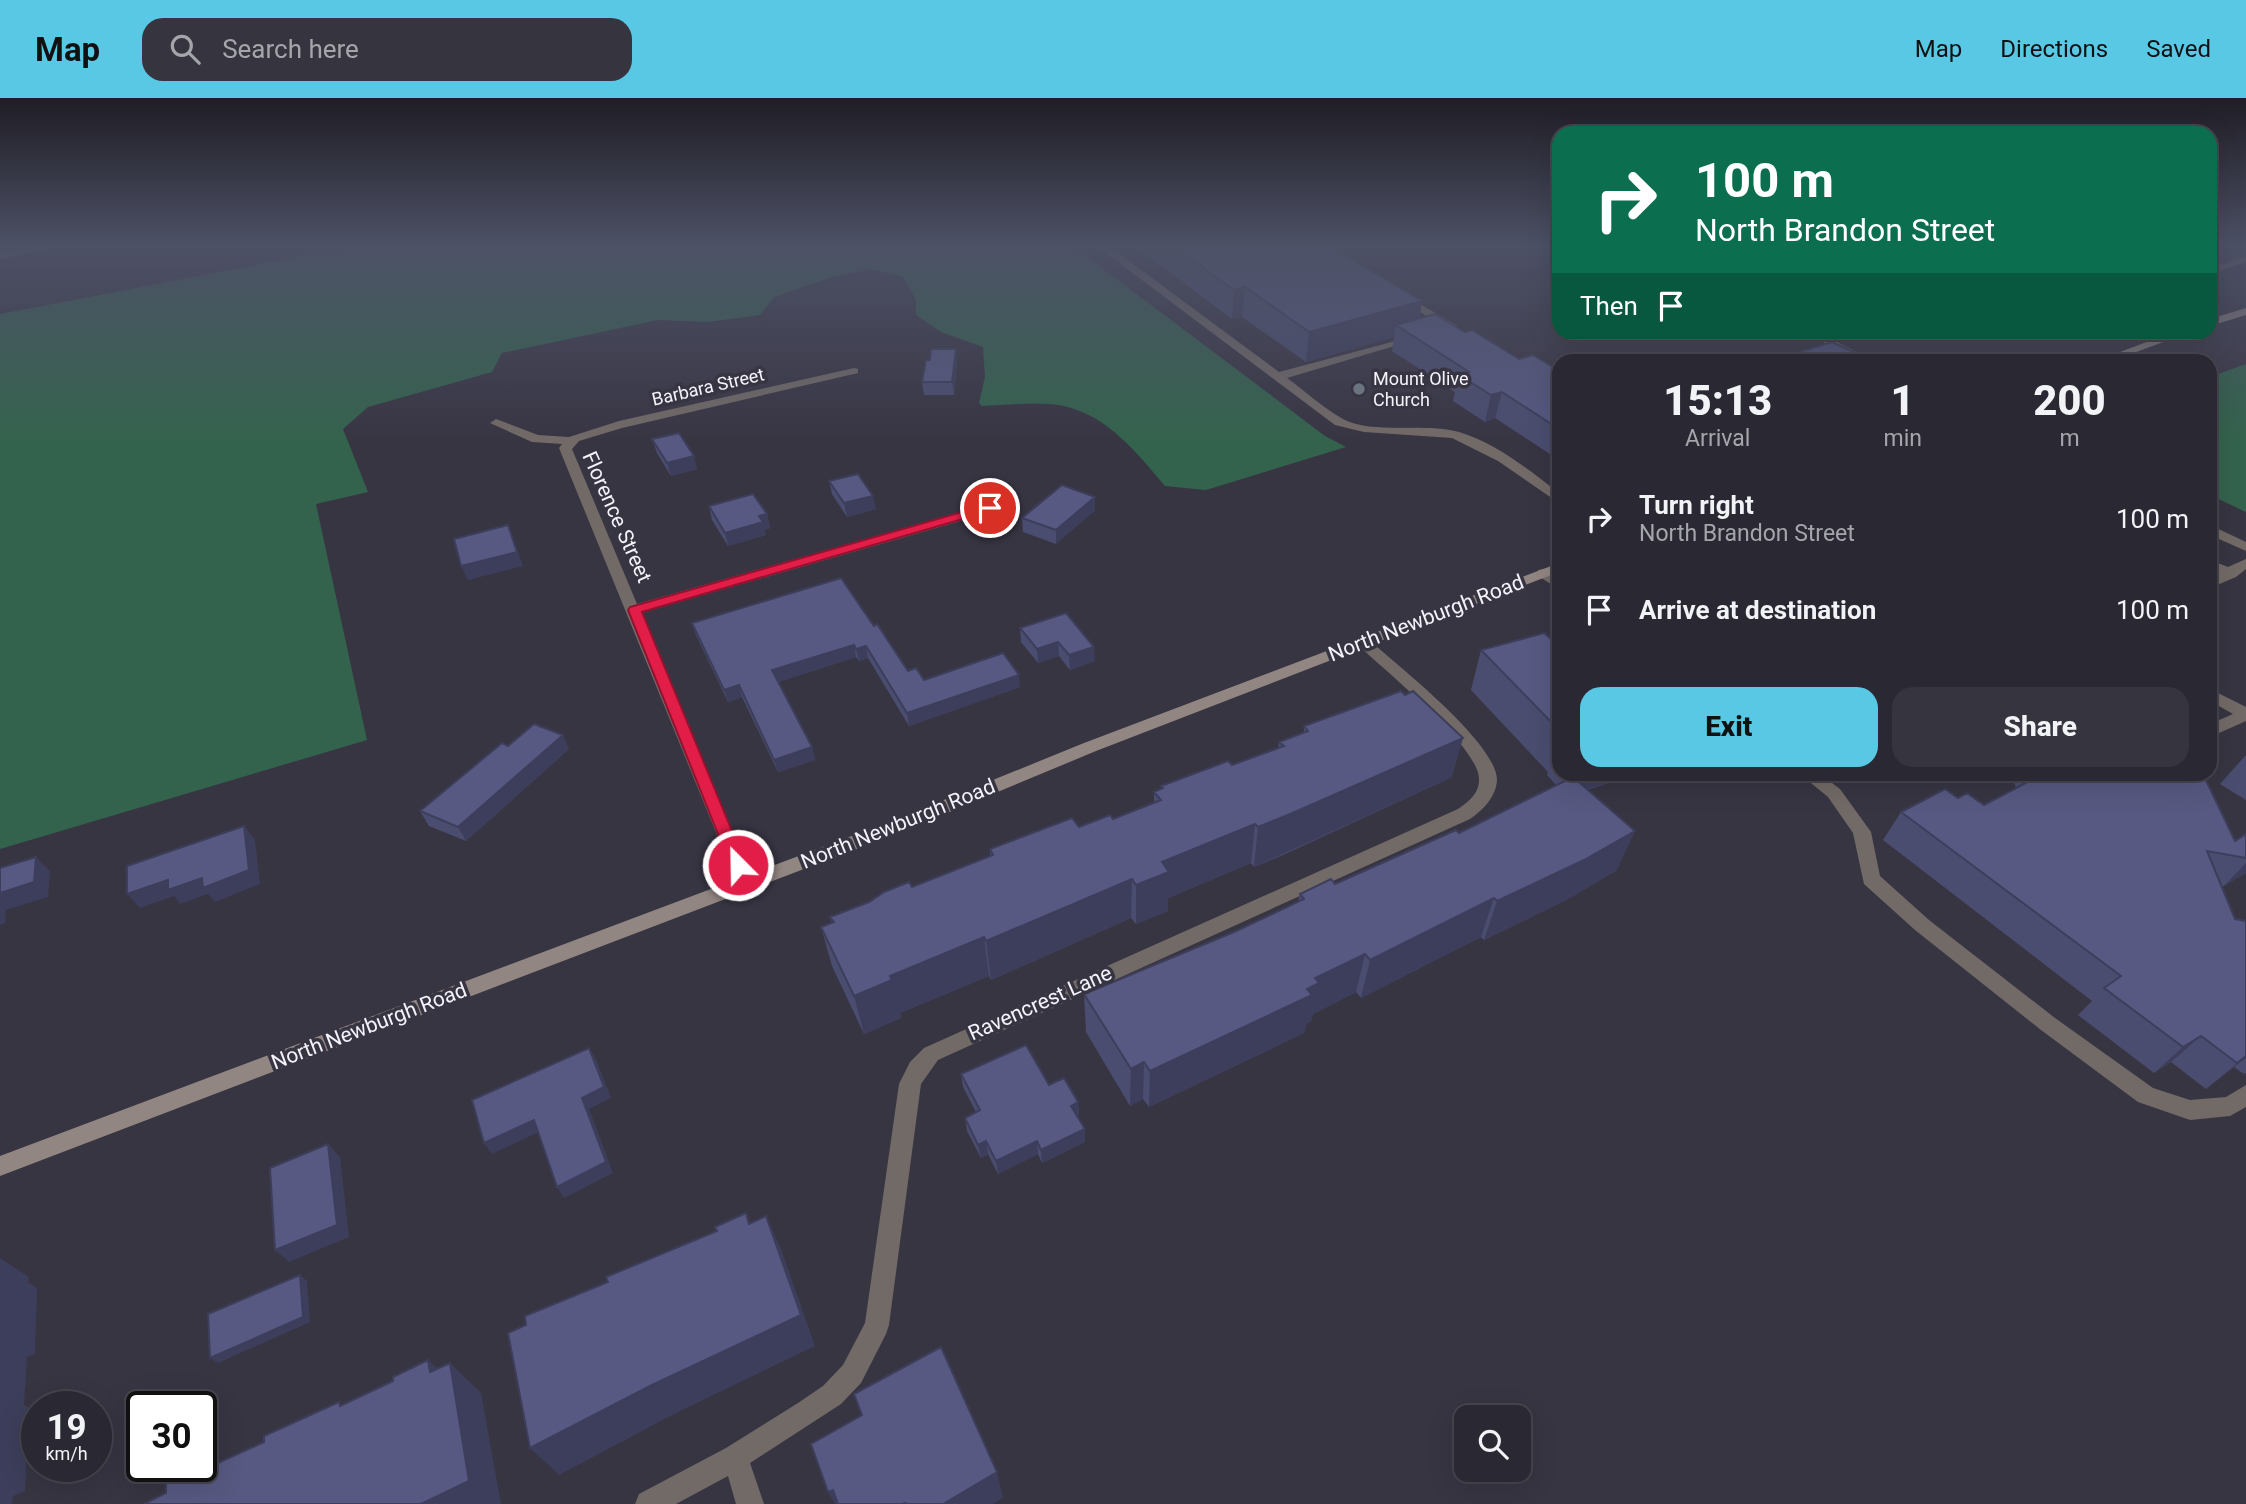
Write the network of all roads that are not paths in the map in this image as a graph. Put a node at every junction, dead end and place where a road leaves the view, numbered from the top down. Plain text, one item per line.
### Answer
1 (1186, 310) edge
2 (1424, 310) edge
3 (2246, 311) edge
4 (2217, 321) edge
5 (1439, 330) edge
6 (1427, 334) edge
7 (1825, 340) edge
8 (2161, 340) edge
9 (1854, 354) edge
10 (2122, 354) edge
11 (854, 370) dead end
12 (1276, 377) junction
13 (496, 423) dead end
14 (571, 441) junction
15 (1552, 494) edge
16 (990, 508) dead end
17 (2217, 532) edge
18 (2246, 547) edge
19 (2246, 563) edge
20 (2217, 567) edge
21 (1552, 569) edge
22 (1542, 573) junction
23 (2231, 574) junction
24 (1552, 580) edge
25 (2217, 581) edge
26 (634, 610) junction
27 (1363, 642) junction
28 (2217, 698) edge
29 (2246, 714) edge
30 (2217, 728) edge
31 (1822, 781) edge
32 (746, 884) junction
33 (2246, 1095) edge
34 (0, 1166) edge
35 (735, 1457) junction
36 (649, 1504) edge
37 (750, 1504) edge

1 - 12 street
2 - 5 street
3 - 4 main road
6 - 12 street
7 - 9 street
8 - 10 main road
11 - 14 street, Barbara Street
12 - 15 street
13 - 14 street
14 - 26 street, Florence Street
16 - 26 street
17 - 18 street
19 - 23 street
20 - 23 street
21 - 22 main road, North Newburgh Road
22 - 24 street
22 - 27 main road, North Newburgh Road
23 - 25 street
26 - 32 street, Florence Street
27 - 32 main road, North Newburgh Road
27 - 35 street, Ravencrest Lane
28 - 29 street
29 - 30 street
31 - 33 street
32 - 34 main road, North Newburgh Road
35 - 36 street, Ravencrest Lane
35 - 37 street

